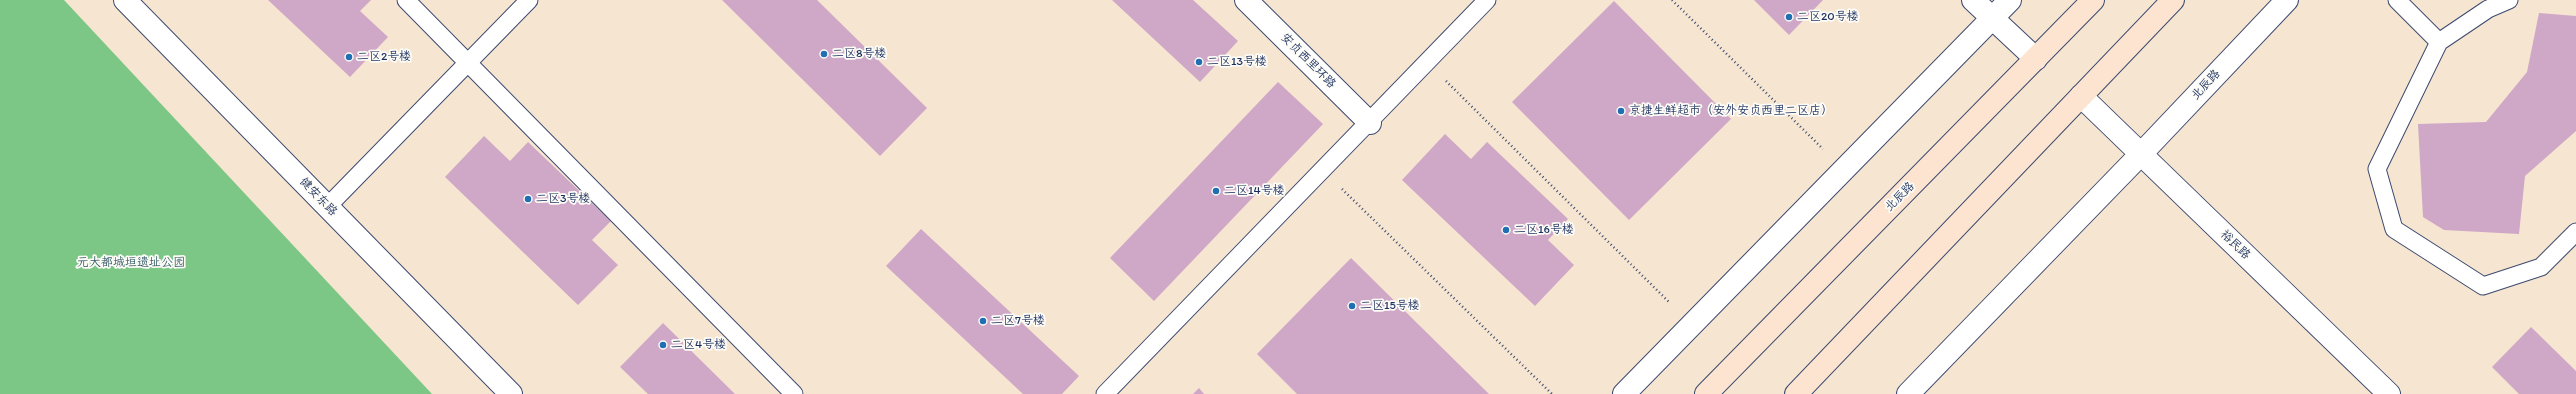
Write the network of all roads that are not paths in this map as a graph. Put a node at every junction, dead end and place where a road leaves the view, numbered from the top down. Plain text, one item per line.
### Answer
1 (125, 0) edge
2 (406, 0) edge
3 (529, 0) edge
4 (1246, 0) edge
5 (1487, 0) edge
6 (1973, 0) edge
7 (2010, 0) edge
8 (2093, 0) edge
9 (2173, 0) edge
10 (2287, 0) edge
11 (2396, 0) edge
12 (2509, 0) edge
13 (1993, 18) junction
14 (2439, 42) junction
15 (2036, 59) junction
16 (467, 63) junction
17 (2081, 96) junction
18 (1370, 122) junction
19 (2141, 154) junction
20 (327, 207) junction
21 (2576, 232) edge
22 (511, 394) edge
23 (794, 394) edge
24 (1105, 394) edge
25 (1624, 394) edge
26 (1706, 394) edge
27 (1796, 394) edge
28 (1908, 394) edge
29 (2389, 394) edge

1 - 20 street, 健安东路
2 - 16 lane
3 - 16 lane
4 - 18 street, 安贞西里环路
5 - 18 lane
6 - 13 street
7 - 13 street
8 - 15 main road, 北辰路
9 - 17 main road
10 - 19 street, 北辰路
11 - 14 lane
12 - 14 lane
13 - 15 street
13 - 25 street
14 - 21 lane
15 - 26 main road, 北辰路
16 - 20 lane
16 - 23 lane
17 - 19 street, 裕民路
17 - 27 main road
18 - 24 lane
19 - 28 street, 北辰路
19 - 29 street, 裕民路
20 - 22 street, 健安东路

